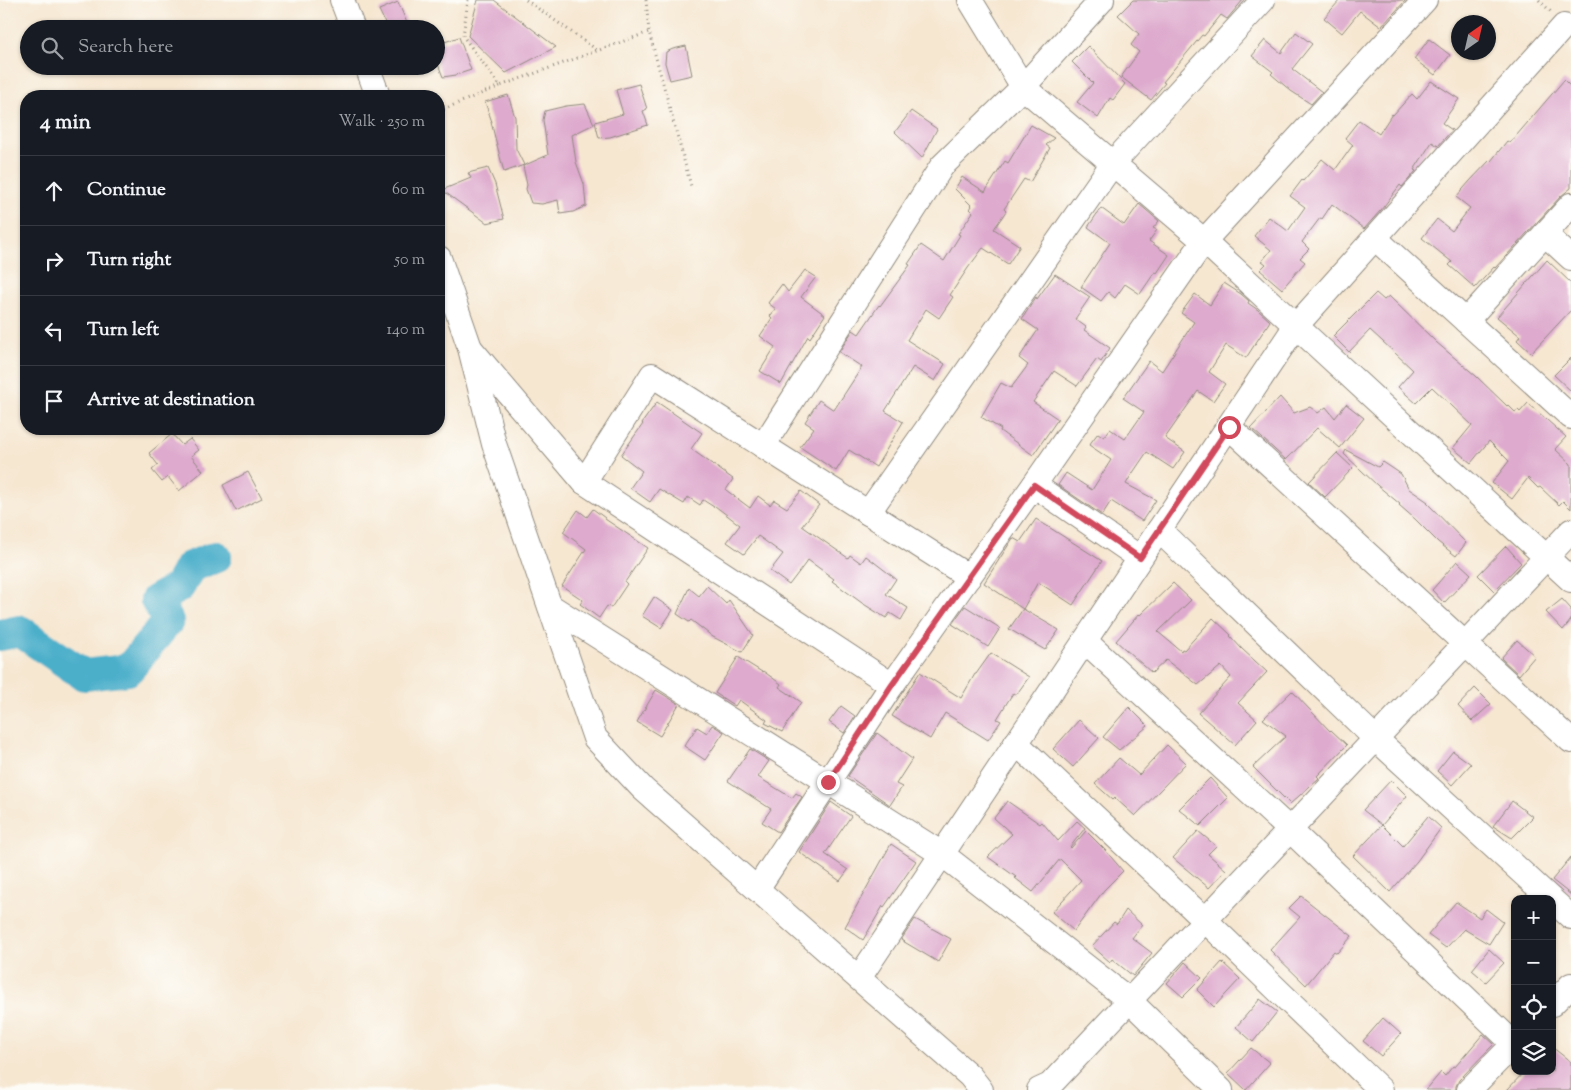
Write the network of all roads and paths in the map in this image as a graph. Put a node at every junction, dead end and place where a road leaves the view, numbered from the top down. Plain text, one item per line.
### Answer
1 (342, 0) edge
2 (468, 0) edge
3 (526, 0) edge
4 (646, 0) edge
5 (970, 0) edge
6 (1102, 0) edge
7 (1263, 0) edge
8 (1425, 0) edge
9 (350, 20) edge
10 (1564, 26) dead end
11 (649, 32) junction
12 (598, 50) junction
13 (370, 75) edge
14 (500, 86) junction
15 (1023, 86) junction
16 (376, 90) edge
17 (445, 109) edge
18 (1113, 163) junction
19 (691, 186) dead end
20 (1571, 205) edge
21 (1544, 234) junction
22 (1375, 238) junction
23 (1204, 241) junction
24 (1571, 258) edge
25 (445, 275) edge
26 (1466, 321) junction
27 (1295, 327) junction
28 (470, 348) junction
29 (1571, 417) edge
30 (1229, 427) junction
31 (764, 446) junction
32 (584, 482) junction
33 (1034, 485) junction
34 (868, 513) junction
35 (1159, 530) junction
36 (1571, 531) edge
37 (1140, 558) junction
38 (1547, 558) junction
39 (969, 577) junction
40 (1571, 580) edge
41 (550, 606) junction
42 (1085, 641) junction
43 (1466, 644) junction
44 (892, 685) junction
45 (1376, 739) junction
46 (1571, 741) edge
47 (1016, 743) junction
48 (828, 782) junction
49 (1290, 830) junction
50 (942, 854) junction
51 (757, 889) junction
52 (1548, 895) edge
53 (1556, 903) edge
54 (1571, 917) edge
55 (1205, 920) junction
56 (859, 978) junction
57 (1571, 985) edge
58 (1129, 1000) junction
59 (1556, 1000) edge
60 (1511, 1041) edge
61 (1511, 1047) edge
62 (981, 1090) edge
63 (1039, 1090) edge
64 (1222, 1090) edge
65 (1381, 1090) edge
66 (1469, 1090) edge

1 - 9 street
2 - 14 path
3 - 12 path
4 - 11 path
5 - 15 street
6 - 15 street
7 - 18 street
8 - 23 street
10 - 22 street
11 - 12 path
11 - 19 path
12 - 14 path
13 - 16 street
14 - 17 path
15 - 18 street
15 - 31 street
18 - 23 street
18 - 34 street
20 - 21 street
21 - 24 street
21 - 26 street
22 - 26 street
22 - 27 street
23 - 27 street
23 - 33 street
25 - 28 street
26 - 29 street
27 - 30 street
27 - 38 street
28 - 32 street
28 - 41 street
30 - 35 street
30 - 43 street
31 - 32 street
31 - 34 street
32 - 44 street
33 - 37 street
33 - 39 street
34 - 39 street
35 - 37 street
35 - 45 street
36 - 38 street
37 - 42 street
38 - 40 street
38 - 43 street
39 - 44 street
41 - 48 street
41 - 51 street
42 - 47 street
42 - 49 street
43 - 45 street
43 - 46 street
44 - 48 street
45 - 49 street
45 - 52 street
47 - 50 street
47 - 55 street
48 - 50 street
48 - 51 street
49 - 55 street
49 - 60 street
50 - 56 street
50 - 58 street
51 - 56 street
53 - 54 street
55 - 58 street
55 - 65 street
56 - 62 street
57 - 59 street
58 - 63 street
58 - 64 street
61 - 66 street

